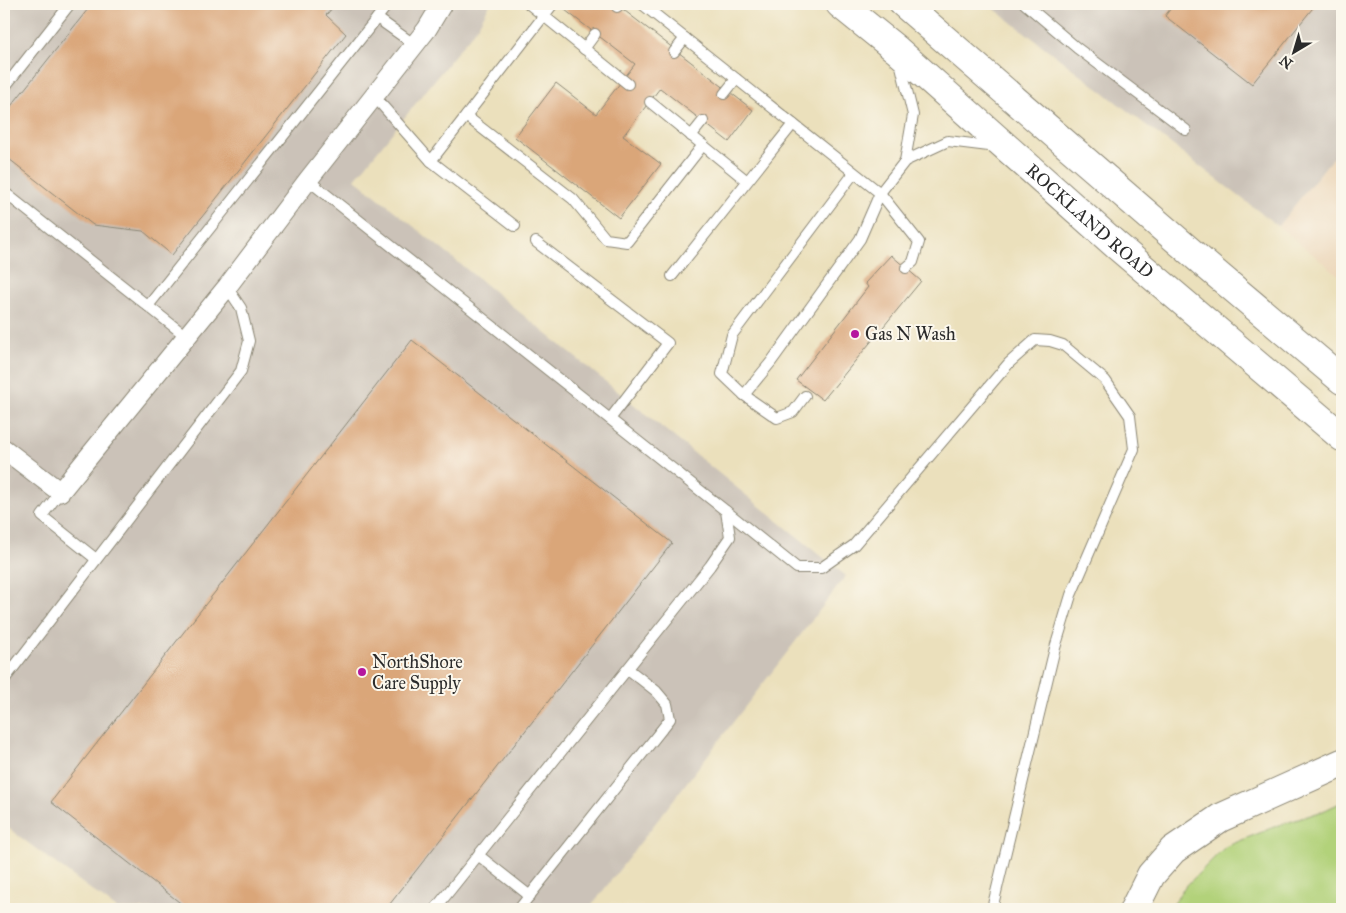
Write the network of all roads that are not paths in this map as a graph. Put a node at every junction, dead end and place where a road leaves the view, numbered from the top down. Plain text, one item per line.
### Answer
1 (70, 4) edge
2 (388, 4) edge
3 (442, 4) edge
4 (529, 4) edge
5 (553, 4) edge
6 (642, 4) edge
7 (840, 4) edge
8 (904, 4) edge
9 (1025, 4) edge
10 (543, 16) junction
11 (377, 18) junction
12 (595, 34) dead end
13 (685, 38) junction
14 (414, 45) junction
15 (584, 49) junction
16 (896, 50) junction
17 (674, 52) dead end
18 (736, 79) junction
19 (628, 84) dead end
20 (4, 88) edge
21 (724, 94) dead end
22 (374, 96) junction
23 (650, 102) dead end
24 (466, 116) junction
25 (703, 121) dead end
26 (793, 124) junction
27 (1186, 130) dead end
28 (691, 136) junction
29 (703, 145) junction
30 (1006, 148) junction
31 (431, 161) junction
32 (905, 161) junction
33 (854, 173) junction
34 (308, 180) junction
35 (747, 181) junction
36 (4, 192) edge
37 (880, 193) junction
38 (515, 226) dead end
39 (536, 242) dead end
40 (906, 268) dead end
41 (672, 276) dead end
42 (227, 286) junction
43 (148, 306) junction
44 (187, 337) junction
45 (1342, 380) edge
46 (744, 396) junction
47 (805, 396) dead end
48 (610, 419) junction
49 (1342, 437) edge
50 (4, 449) edge
51 (60, 492) junction
52 (726, 511) junction
53 (96, 559) junction
54 (628, 669) junction
55 (4, 680) edge
56 (1342, 764) edge
57 (478, 855) junction
58 (530, 896) junction
59 (435, 909) edge
60 (519, 909) edge
61 (992, 909) edge
62 (1134, 909) edge

1 - 20 lane
2 - 11 lane
3 - 14 street
4 - 10 lane
5 - 10 lane
6 - 13 lane
7 - 16 main road, ROCKLAND ROAD
8 - 45 main road
9 - 27 lane
10 - 15 lane
10 - 24 lane
11 - 14 lane
11 - 43 lane
12 - 15 lane
13 - 17 lane
13 - 18 lane
14 - 22 street
15 - 19 lane
16 - 30 main road, ROCKLAND ROAD
16 - 32 lane
18 - 21 lane
18 - 26 lane
22 - 31 lane
22 - 34 street
23 - 28 lane
24 - 29 lane
24 - 31 lane
25 - 28 lane
26 - 33 lane
26 - 35 lane
28 - 29 lane
29 - 35 lane
30 - 32 lane
30 - 49 main road, ROCKLAND ROAD
31 - 38 lane
32 - 37 lane
33 - 37 lane
33 - 46 lane
34 - 42 street
34 - 48 lane
35 - 41 lane
36 - 43 lane
37 - 40 lane
37 - 46 lane
39 - 48 lane
42 - 44 street
42 - 53 lane
43 - 44 lane
44 - 51 street
46 - 47 lane
48 - 52 lane
50 - 51 street
51 - 53 lane
52 - 54 lane
52 - 61 lane
53 - 55 lane
54 - 57 lane
54 - 58 lane
56 - 62 main road
57 - 58 lane
57 - 59 lane
58 - 60 lane

